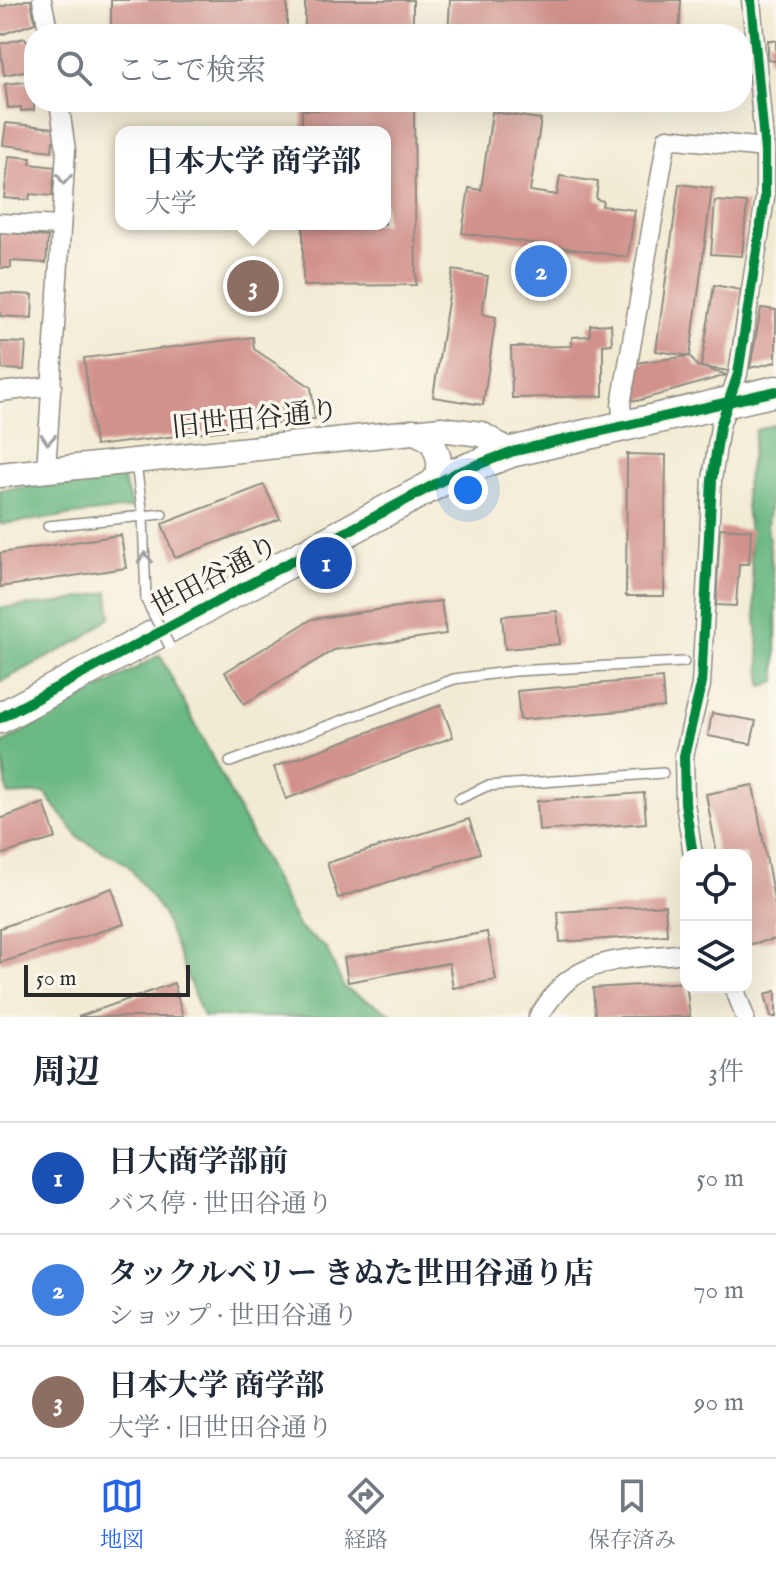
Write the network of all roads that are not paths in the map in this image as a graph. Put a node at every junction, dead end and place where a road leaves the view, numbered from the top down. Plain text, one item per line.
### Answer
1 (42, 0) edge
2 (751, 0) edge
3 (47, 24) edge
4 (60, 112) edge
5 (765, 148) junction
6 (0, 223) edge
7 (61, 226) junction
8 (52, 386) junction
9 (776, 391) edge
10 (0, 392) edge
11 (727, 403) junction
12 (624, 428) junction
13 (413, 431) junction
14 (511, 452) junction
15 (136, 461) junction
16 (46, 471) junction
17 (0, 475) edge
18 (430, 485) junction
19 (162, 514) dead end
20 (143, 516) junction
21 (48, 526) dead end
22 (169, 645) dead end
23 (684, 662) dead end
24 (0, 718) edge
25 (230, 762) dead end
26 (663, 773) dead end
27 (459, 799) dead end
28 (692, 849) edge
29 (680, 954) edge
30 (736, 993) edge
31 (538, 1017) edge
32 (745, 1017) edge

1 - 3 street
2 - 5 street
4 -> 7 street
5 - 11 street
5 - 12 street
6 - 7 street
7 - 8 street
8 - 10 street
8 -> 16 street
9 - 11 main road, 世田谷通り
11 - 12 main road, 世田谷通り
11 - 28 street
12 - 14 main road, 世田谷通り
13 - 14 street, 旧世田谷通り
13 - 15 street, 旧世田谷通り
13 - 18 street
14 - 18 main road, 世田谷通り
15 - 16 street, 旧世田谷通り
15 - 20 lane
16 - 17 street, 旧世田谷通り
18 - 24 main road, 世田谷通り
19 - 20 lane
20 - 21 lane
22 -> 20 lane, bridge
23 - 25 lane
26 - 27 lane
29 - 31 street
30 - 32 street

